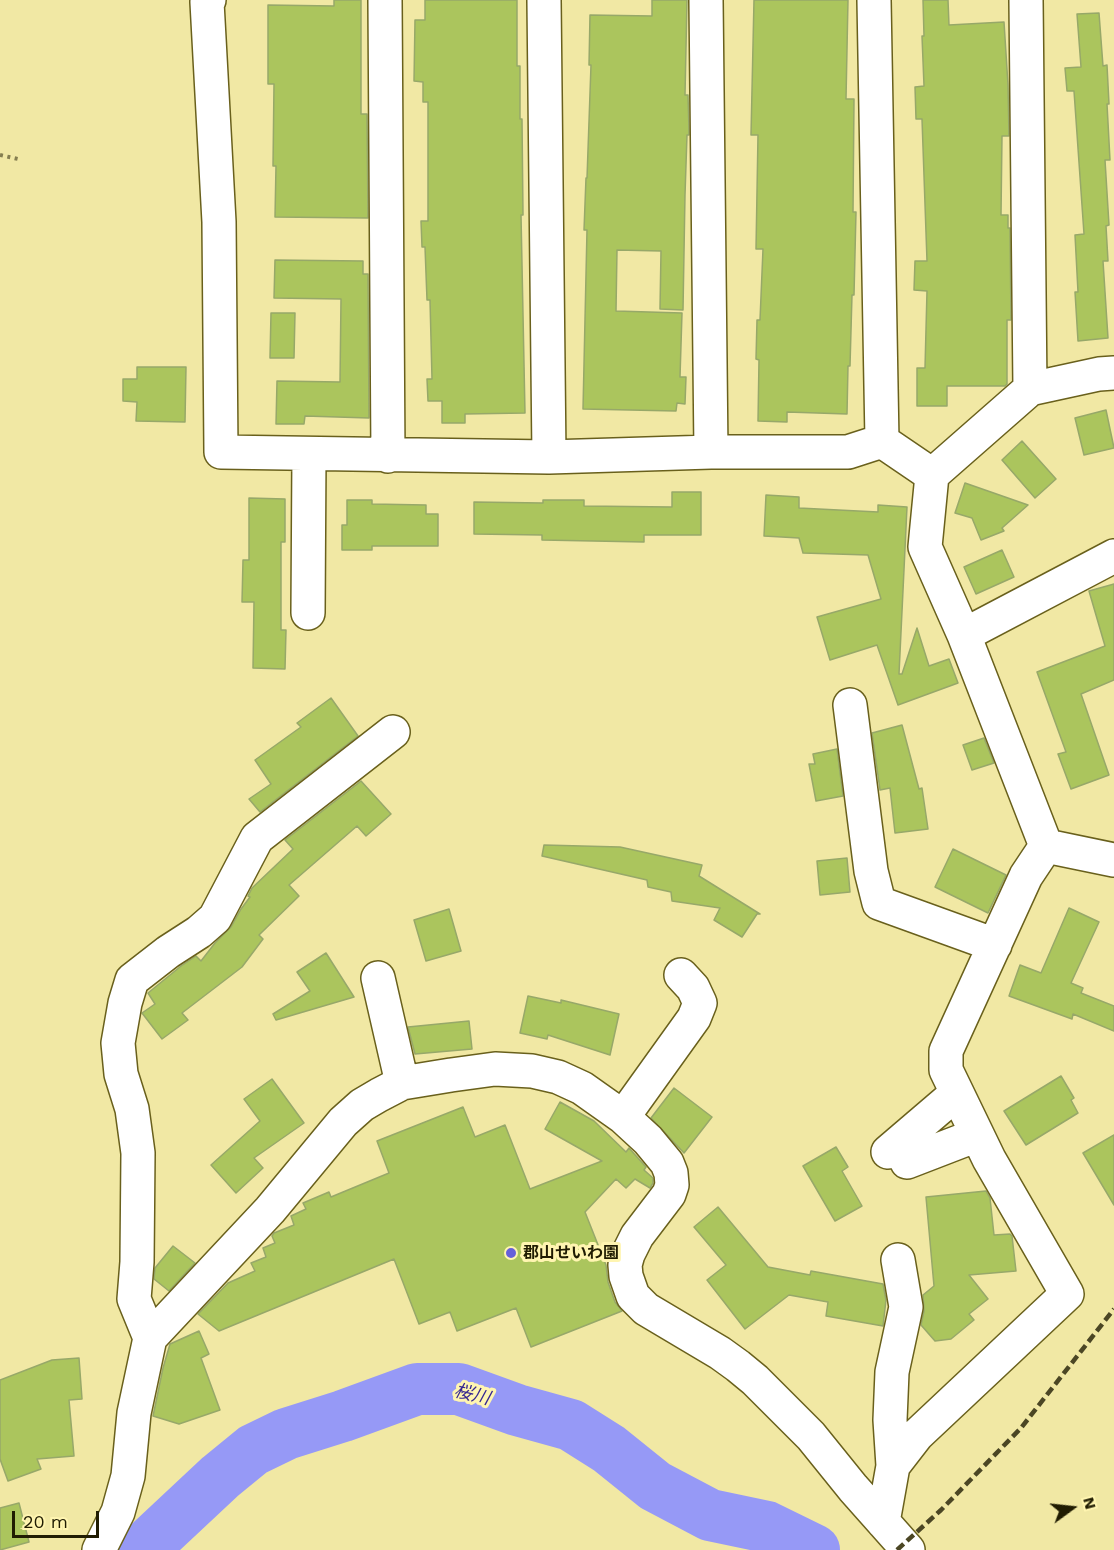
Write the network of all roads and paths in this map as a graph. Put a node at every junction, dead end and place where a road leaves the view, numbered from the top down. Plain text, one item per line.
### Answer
1 (385, 0) edge
2 (544, 0) edge
3 (706, 0) edge
4 (874, 0) edge
5 (1026, 0) edge
6 (206, 1) edge
7 (0, 155) edge
8 (18, 159) dead end
9 (1114, 373) edge
10 (1030, 389) junction
11 (882, 441) junction
12 (711, 452) junction
13 (309, 454) junction
14 (388, 456) junction
15 (549, 457) junction
16 (932, 475) junction
17 (1114, 556) edge
18 (308, 613) dead end
19 (964, 635) junction
20 (850, 705) dead end
21 (393, 732) dead end
22 (1046, 846) junction
23 (1114, 860) edge
24 (994, 945) junction
25 (681, 975) dead end
26 (378, 978) dead end
27 (402, 1083) junction
28 (957, 1093) junction
29 (622, 1117) junction
30 (977, 1134) junction
31 (898, 1260) dead end
32 (150, 1338) junction
33 (893, 1466) junction
34 (883, 1522) junction
35 (99, 1550) edge
36 (908, 1550) edge

1 - 14 street
2 - 15 street
3 - 12 street
4 - 11 street
5 - 10 street
6 - 13 street
7 - 8 path
9 - 10 street
10 - 16 street
11 - 12 street
11 - 16 street
12 - 15 street
13 - 14 street
13 - 18 street
14 - 15 street
16 - 19 street
17 - 19 street
19 - 22 street
20 - 24 street
21 - 32 street
22 - 23 street
22 - 24 street
24 - 28 street
25 - 29 street
26 - 27 street
27 - 29 street
27 - 32 street
28 - 30 street
28 - 30 street
29 - 34 street
30 - 33 street
31 - 33 street
32 - 35 street
33 - 34 street
34 - 36 street

